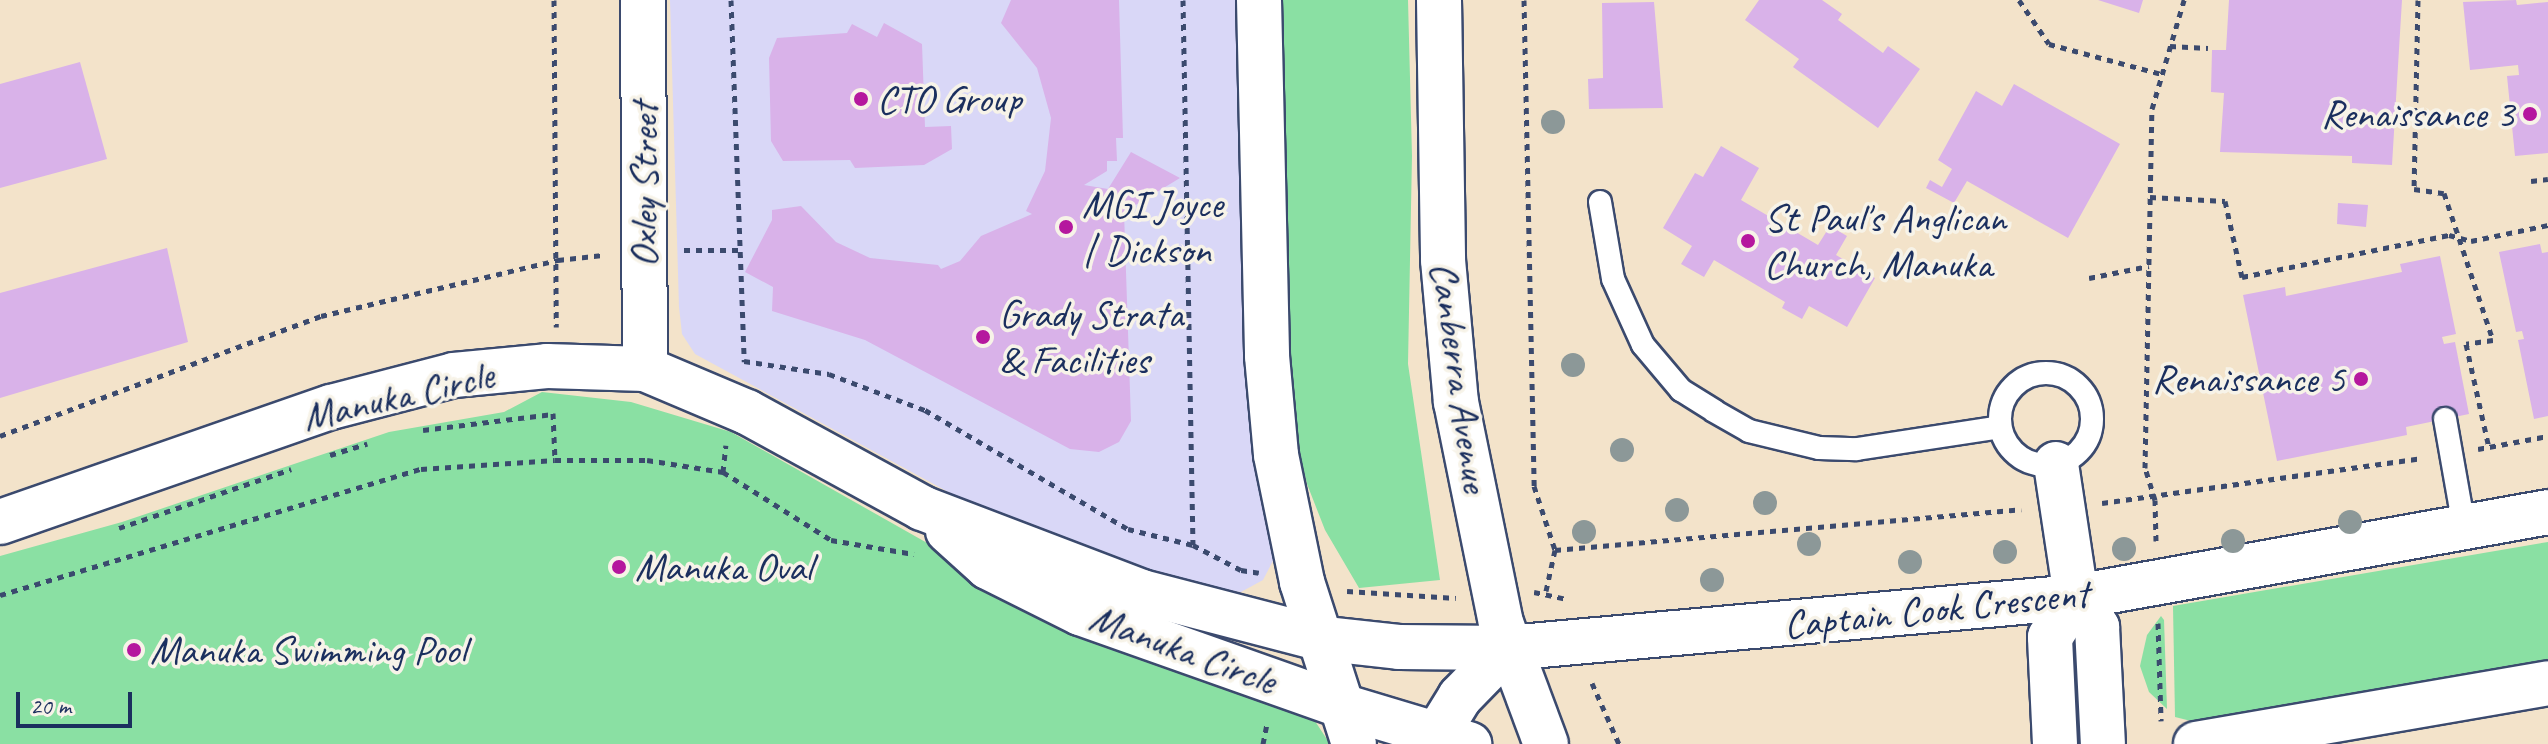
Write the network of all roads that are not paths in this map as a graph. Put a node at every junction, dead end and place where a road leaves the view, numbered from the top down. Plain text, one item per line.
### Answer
1 (643, 0) edge
2 (1259, 0) edge
3 (1439, 0) edge
4 (1600, 202) dead end
5 (645, 369) junction
6 (2445, 419) dead end
7 (2000, 427) junction
8 (2059, 485) junction
9 (922, 508) junction
10 (2548, 512) edge
11 (0, 522) edge
12 (2464, 527) junction
13 (2076, 597) junction
14 (1318, 638) junction
15 (1508, 648) junction
16 (2548, 683) edge
17 (1348, 725) edge
18 (1445, 741) edge
19 (1546, 744) edge
20 (2055, 744) edge
21 (2103, 744) edge
22 (2196, 744) edge

1 - 5 main road, Oxley Street
2 - 14 main road
3 - 15 main road, Canberra Avenue
4 - 7 lane
5 - 9 main road, Manuka Circle
5 - 11 main road, Manuka Circle
6 - 12 lane
7 - 8 lane
7 - 8 lane
8 - 13 main road
9 - 14 main road, Manuka Circle
9 - 17 main road, Manuka Circle
10 - 12 main road, Captain Cook Crescent
12 - 13 main road, Captain Cook Crescent
13 - 15 main road, Captain Cook Crescent
13 - 20 main road
13 - 21 main road
14 - 15 main road, Captain Cook Crescent
14 - 17 main road
15 - 18 main road
15 - 19 main road, Canberra Avenue
16 - 22 main road
17 - 18 main road, Manuka Circle

